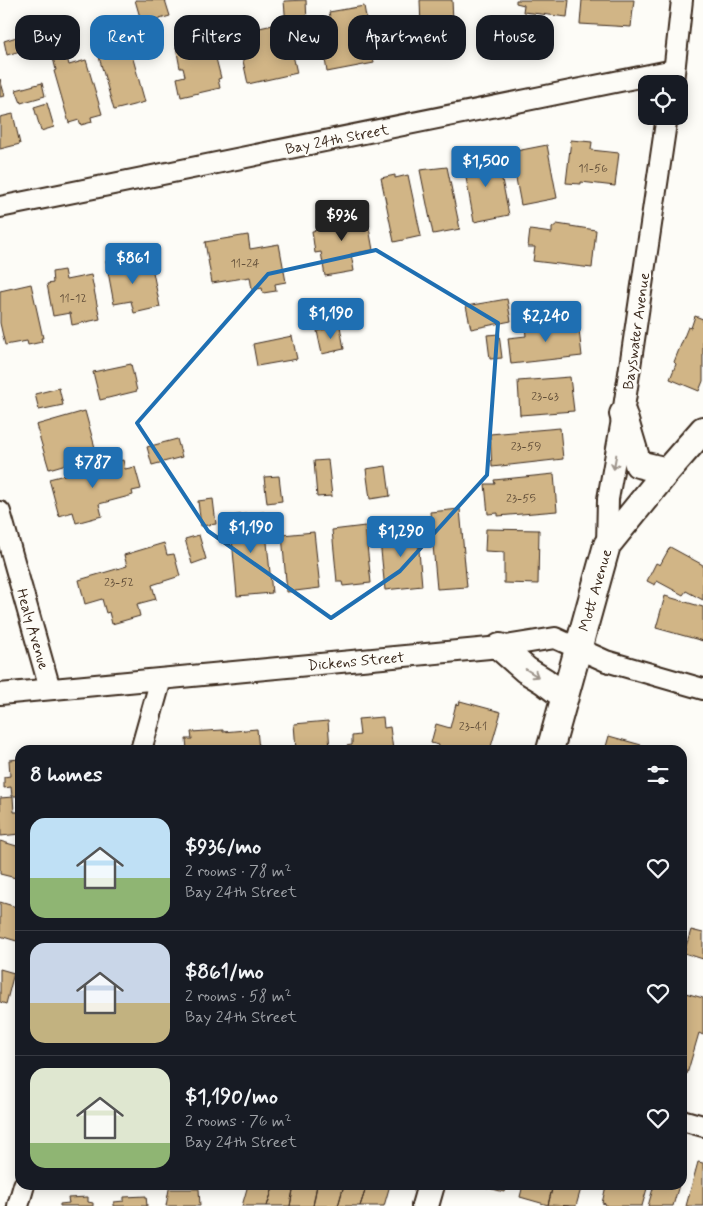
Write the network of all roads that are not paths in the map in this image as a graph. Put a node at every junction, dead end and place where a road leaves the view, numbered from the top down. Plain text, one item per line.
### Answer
1 (682, 0) edge
2 (673, 75) edge
3 (638, 84) edge
4 (667, 125) edge
5 (0, 207) edge
6 (623, 414) junction
7 (703, 430) edge
8 (667, 471) junction
9 (0, 512) edge
10 (607, 545) junction
11 (500, 648) junction
12 (579, 648) junction
13 (161, 678) junction
14 (50, 689) junction
15 (703, 689) edge
16 (0, 694) edge
17 (564, 698) junction
18 (142, 745) edge
19 (551, 745) edge
20 (687, 1121) edge
21 (703, 1126) edge
22 (23, 1190) edge
23 (430, 1190) edge
24 (18, 1206) edge
25 (425, 1206) edge

1 - 2 street
3 - 5 street, Bay 24th Street
4 - 6 street, Bayswater Avenue
6 - 8 street
6 -> 10 street, Bayswater Avenue
7 - 8 street, Mott Avenue
8 - 10 street, Mott Avenue
9 - 14 street, Healy Avenue
10 - 12 street, Mott Avenue
11 - 12 street, Dickens Street
11 - 13 street, Dickens Street
11 -> 17 street
12 - 15 street, Dickens Street
12 - 17 street, Mott Avenue
13 - 14 street, Dickens Street
13 - 18 street
14 - 16 street, Dickens Street
17 - 19 street, Mott Avenue
20 - 21 street
22 - 24 street
23 - 25 street

